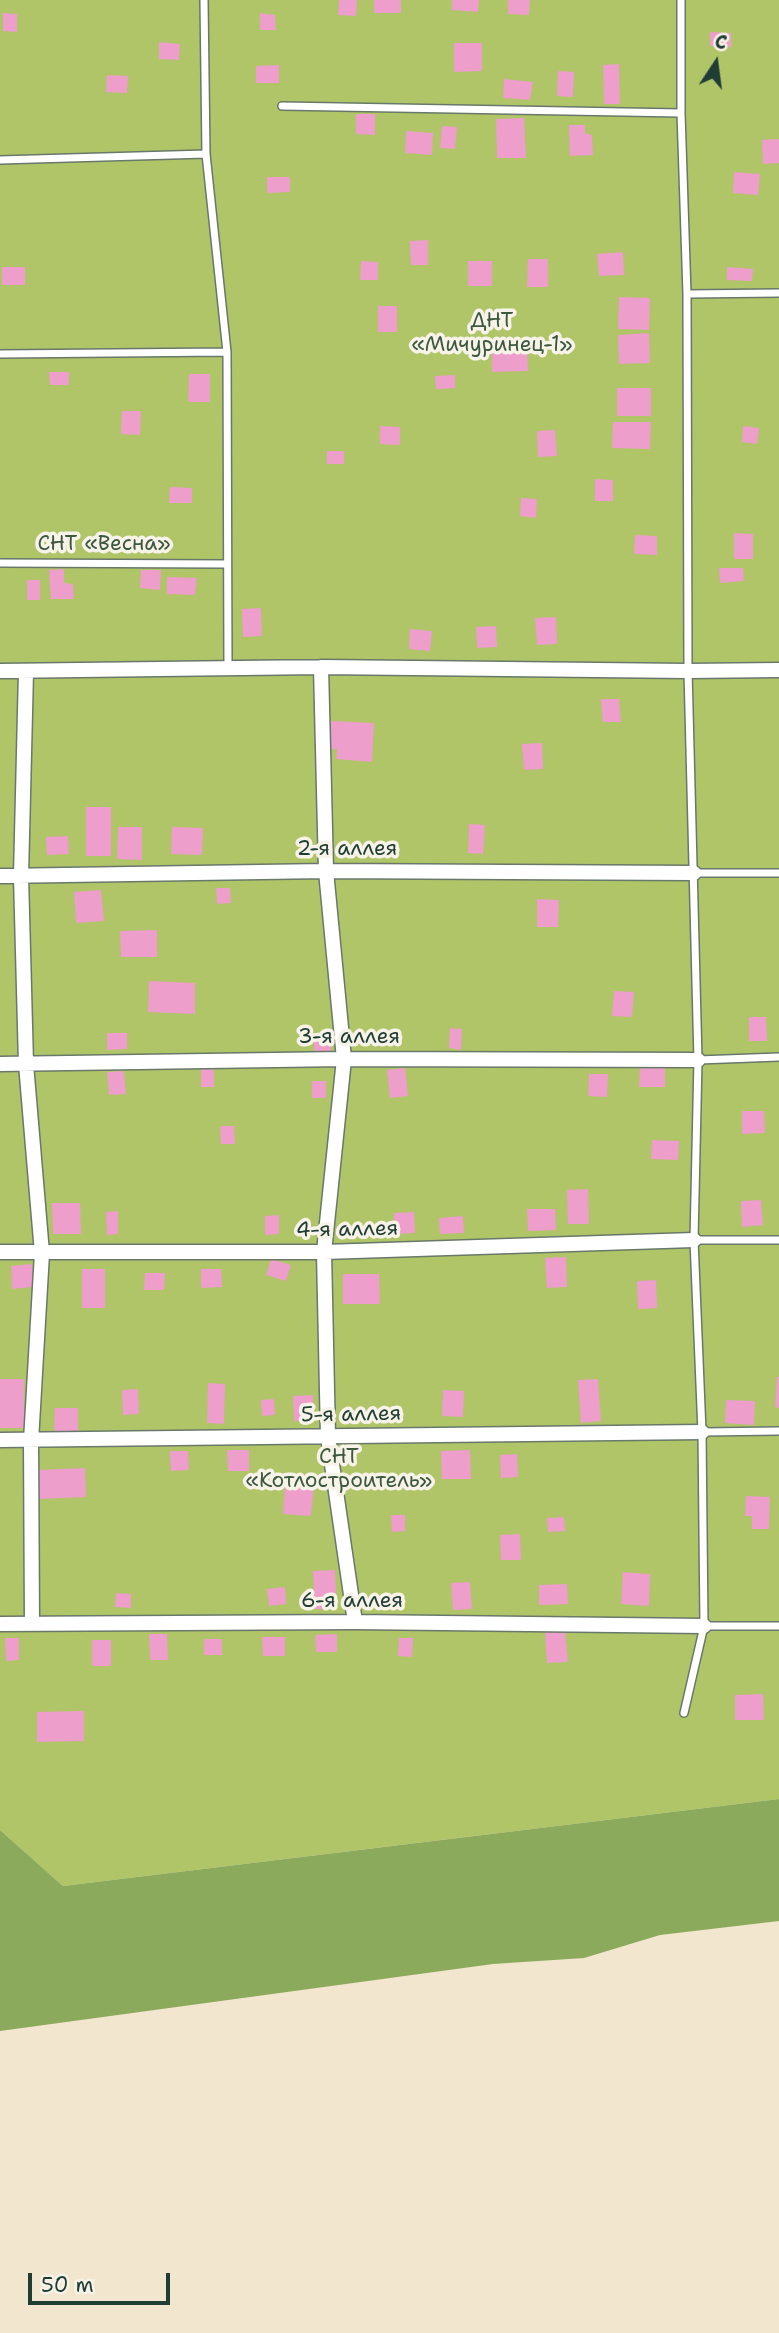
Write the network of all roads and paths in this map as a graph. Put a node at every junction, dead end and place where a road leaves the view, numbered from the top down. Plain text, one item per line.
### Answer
1 (204, 0) edge
2 (681, 0) edge
3 (282, 106) dead end
4 (681, 113) junction
5 (206, 154) junction
6 (0, 160) edge
7 (779, 293) edge
8 (687, 294) junction
9 (227, 352) junction
10 (0, 354) edge
11 (0, 563) edge
12 (227, 564) junction
13 (321, 667) junction
14 (228, 669) junction
15 (779, 670) edge
16 (0, 671) edge
17 (26, 671) junction
18 (688, 671) junction
19 (326, 871) junction
20 (694, 873) junction
21 (779, 873) edge
22 (0, 876) edge
23 (22, 876) junction
24 (779, 1057) edge
25 (344, 1059) junction
26 (698, 1060) junction
27 (0, 1064) edge
28 (26, 1064) junction
29 (694, 1240) junction
30 (779, 1240) edge
31 (0, 1252) edge
32 (42, 1252) junction
33 (324, 1252) junction
34 (779, 1431) edge
35 (702, 1432) junction
36 (328, 1437) junction
37 (0, 1440) edge
38 (31, 1441) junction
39 (355, 1622) junction
40 (0, 1624) edge
41 (32, 1624) junction
42 (704, 1626) junction
43 (779, 1626) edge
44 (684, 1713) dead end

1 - 5 lane
2 - 4 lane
3 - 4 lane
4 - 8 lane
5 - 6 lane
5 - 9 lane
7 - 8 lane
8 - 18 lane
9 - 10 lane
9 - 12 lane
11 - 12 lane
12 - 14 lane
13 - 14 street
13 - 18 street
13 - 19 street
14 - 17 street
15 - 18 street
16 - 17 street
17 - 23 street
18 - 20 lane
19 - 20 street, 2-я аллея
19 - 23 street, 2-я аллея
19 - 25 street
20 - 21 lane
20 - 26 lane
22 - 23 street, 2-я аллея
23 - 28 street
24 - 26 lane
25 - 26 street, 3-я аллея
25 - 28 street, 3-я аллея
25 - 33 street
26 - 29 lane
27 - 28 street, 3-я аллея
28 - 32 street
29 - 30 lane
29 - 33 street, 4-я аллея
29 - 35 lane
31 - 32 street, 4-я аллея
32 - 33 street, 4-я аллея
32 - 38 street
33 - 36 street
34 - 35 lane
35 - 36 street, 5-я аллея
35 - 42 lane
36 - 38 street, 5-я аллея
36 - 39 street
37 - 38 street, 5-я аллея
38 - 41 street
39 - 41 street, 6-я аллея
39 - 42 street, 6-я аллея
40 - 41 street, 6-я аллея
42 - 43 lane
42 - 44 lane

